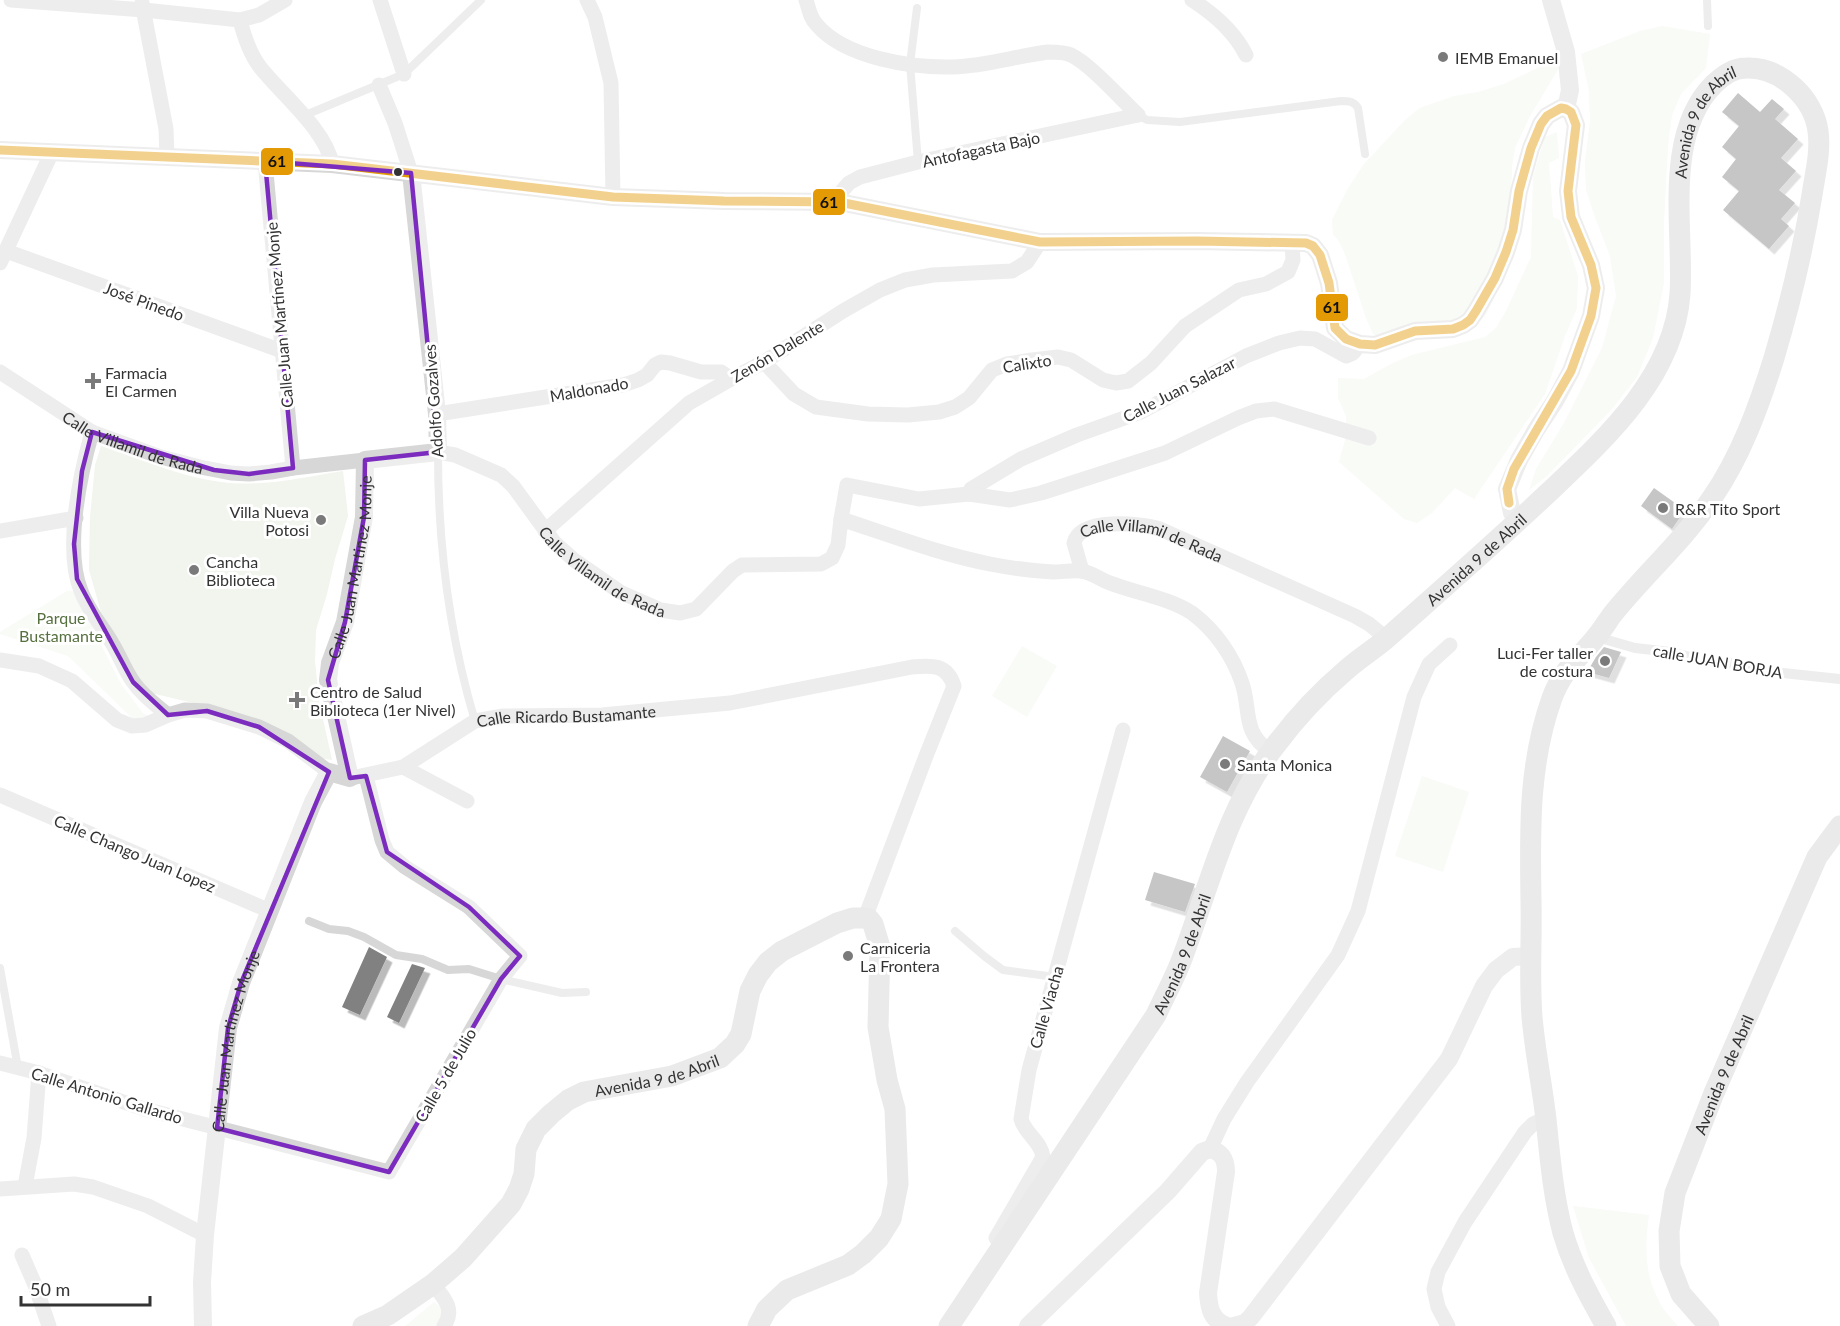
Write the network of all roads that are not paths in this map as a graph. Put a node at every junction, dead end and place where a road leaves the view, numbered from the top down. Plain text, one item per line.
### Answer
1 (11, 0) edge
2 (285, 0) edge
3 (380, 0) edge
4 (481, 0) edge
5 (588, 0) edge
6 (806, 0) edge
7 (1192, 0) edge
8 (1551, 0) edge
9 (1707, 0) edge
10 (142, 5) edge
11 (917, 8) dead end
12 (240, 20) junction
13 (1708, 26) dead end
14 (1246, 55) dead end
15 (910, 64) junction
16 (404, 74) junction
17 (379, 85) junction
18 (1566, 109) junction
19 (1138, 115) junction
20 (303, 116) junction
21 (0, 150) edge
22 (52, 152) junction
23 (1365, 154) dead end
24 (167, 157) junction
25 (265, 161) junction
26 (918, 162) junction
27 (332, 164) junction
28 (411, 173) junction
29 (613, 197) junction
30 (839, 202) junction
31 (1040, 242) junction
32 (1292, 243) junction
33 (3, 257) edge
34 (1360, 344) junction
35 (282, 351) junction
36 (764, 362) junction
37 (0, 372) edge
38 (731, 379) junction
39 (437, 414) junction
40 (92, 432) junction
41 (1370, 438) dead end
42 (438, 452) junction
43 (365, 460) junction
44 (293, 468) junction
45 (969, 494) junction
46 (76, 518) junction
47 (841, 519) junction
48 (1517, 522) junction
49 (0, 531) edge
50 (545, 531) junction
51 (1082, 571) junction
52 (1596, 637) junction
53 (1386, 638) junction
54 (1450, 645) dead end
55 (0, 660) edge
56 (1840, 679) edge
57 (168, 715) junction
58 (474, 721) junction
59 (1123, 730) dead end
60 (1270, 752) junction
61 (403, 767) junction
62 (329, 772) junction
63 (358, 777) junction
64 (0, 795) edge
65 (466, 801) dead end
66 (1840, 825) edge
67 (270, 911) junction
68 (865, 918) junction
69 (309, 921) dead end
70 (955, 930) dead end
71 (1531, 956) junction
72 (0, 968) edge
73 (1055, 977) junction
74 (501, 979) junction
75 (586, 992) dead end
76 (0, 1063) edge
77 (18, 1068) junction
78 (39, 1073) junction
79 (1546, 1118) junction
80 (217, 1128) junction
81 (1210, 1149) junction
82 (388, 1172) joint
83 (25, 1186) junction
84 (0, 1189) edge
85 (205, 1235) junction
86 (22, 1255) dead end
87 (987, 1270) junction
88 (433, 1284) junction
89 (1238, 1325) edge
90 (49, 1326) edge
91 (203, 1326) edge
92 (364, 1326) edge
93 (444, 1326) edge
94 (758, 1326) edge
95 (949, 1326) edge
96 (1028, 1326) edge
97 (1448, 1326) edge
98 (1606, 1326) edge
99 (1709, 1326) edge

1 - 10 street
2 - 12 street
3 - 16 street
4 - 16 lane
5 - 29 street
6 - 15 street
7 - 14 street
8 - 18 street
9 - 13 lane
10 - 12 street
10 - 24 street
11 - 15 lane
12 - 20 street
15 - 19 street
15 - 26 lane
16 - 17 lane
17 - 20 lane
17 - 28 street, Adolfo Gozalves
18 - 34 street
18 - 48 street
19 - 23 lane
19 - 26 street, Antofagasta Bajo
20 - 27 street
21 - 22 street
22 - 24 street
22 - 33 street
24 - 25 street
25 - 27 street
25 - 35 street, Calle Juan Martínez Monje
26 - 30 street, Antofagasta Bajo
27 - 28 street
28 - 29 street
28 - 39 street, Adolfo Gozalves
29 - 30 street
30 - 31 street
31 - 32 street
31 - 36 street, Zenón Dalente
32 - 34 street
32 - 36 street, Calixto
33 - 35 street, José Pinedo
34 - 45 street, Calle Juan Salazar
35 - 44 street, Calle Juan Martínez Monje
36 - 38 street, Zenón Dalente
37 - 40 street, Calle Villamil de Rada
38 - 39 street, Maldonado
38 - 50 street, Zenón Dalente
39 - 42 street, Adolfo Gozalves
40 - 44 street, Calle Villamil de Rada
40 - 46 street
41 - 45 street
42 - 43 street, Calle Villamil de Rada
42 - 50 street, Calle Villamil de Rada
42 - 58 lane, Adolfo Gozalves
43 - 44 street, Calle Villamil de Rada
43 - 63 street, Calle Juan Martinez Monje
45 - 47 street
46 - 49 street
46 - 57 street
47 - 50 street, Calle Villamil de Rada
47 - 51 street, Calle Villamil de Rada
48 - 52 main road, Avenida 9 de Abril
48 - 53 main road, Avenida 9 de Abril
51 - 53 street, Calle Villamil de Rada
51 - 60 street
52 - 56 street, calle JUAN BORJA
52 - 71 main road, Avenida 9 de Abril
53 - 60 main road, Avenida 9 de Abril
54 - 81 street
55 - 57 street, Calle Ricardo Bustamante
57 - 62 street, Calle Ricardo Bustamante
58 - 61 street, Calle Ricardo Bustamante
58 - 68 street, Calle Ricardo Bustamante
59 - 73 street, Calle Viacha
60 - 87 main road, Avenida 9 de Abril
61 - 63 street, Calle Ricardo Bustamante
61 - 65 street
62 - 63 street, Calle Ricardo Bustamante
62 - 67 street, Calle Juan Martinez Monje
63 - 74 street, Calle 5 de Julio
64 - 67 street, Calle Chango Juan Lopez
66 - 99 main road, Avenida 9 de Abril
67 - 80 street, Calle Juan Martinez Monje
68 - 88 main road, Avenida 9 de Abril
68 - 94 main road
69 - 74 lane
70 - 73 lane
71 - 79 main road, Avenida 9 de Abril
71 - 89 street
72 - 77 lane
73 - 87 street, Calle Viacha
74 - 75 lane
74 - 82 street, Calle 5 de Julio
76 - 77 street, Calle Antonio Gallardo
77 - 78 street, Calle Antonio Gallardo
78 - 80 street, Calle Antonio Gallardo
78 - 83 street
79 - 97 street
79 - 98 main road, Avenida 9 de Abril
80 - 82 street, Calle Antonio Gallardo
80 - 85 street, Calle Juan Martinez Monje
81 - 89 street
81 - 96 street
83 - 84 street
83 - 85 street
85 - 91 street, Calle Juan Martinez Monje
86 - 90 street
87 - 95 main road, Avenida 9 de Abril
88 - 92 main road, Avenida 9 de Abril
88 - 93 street

